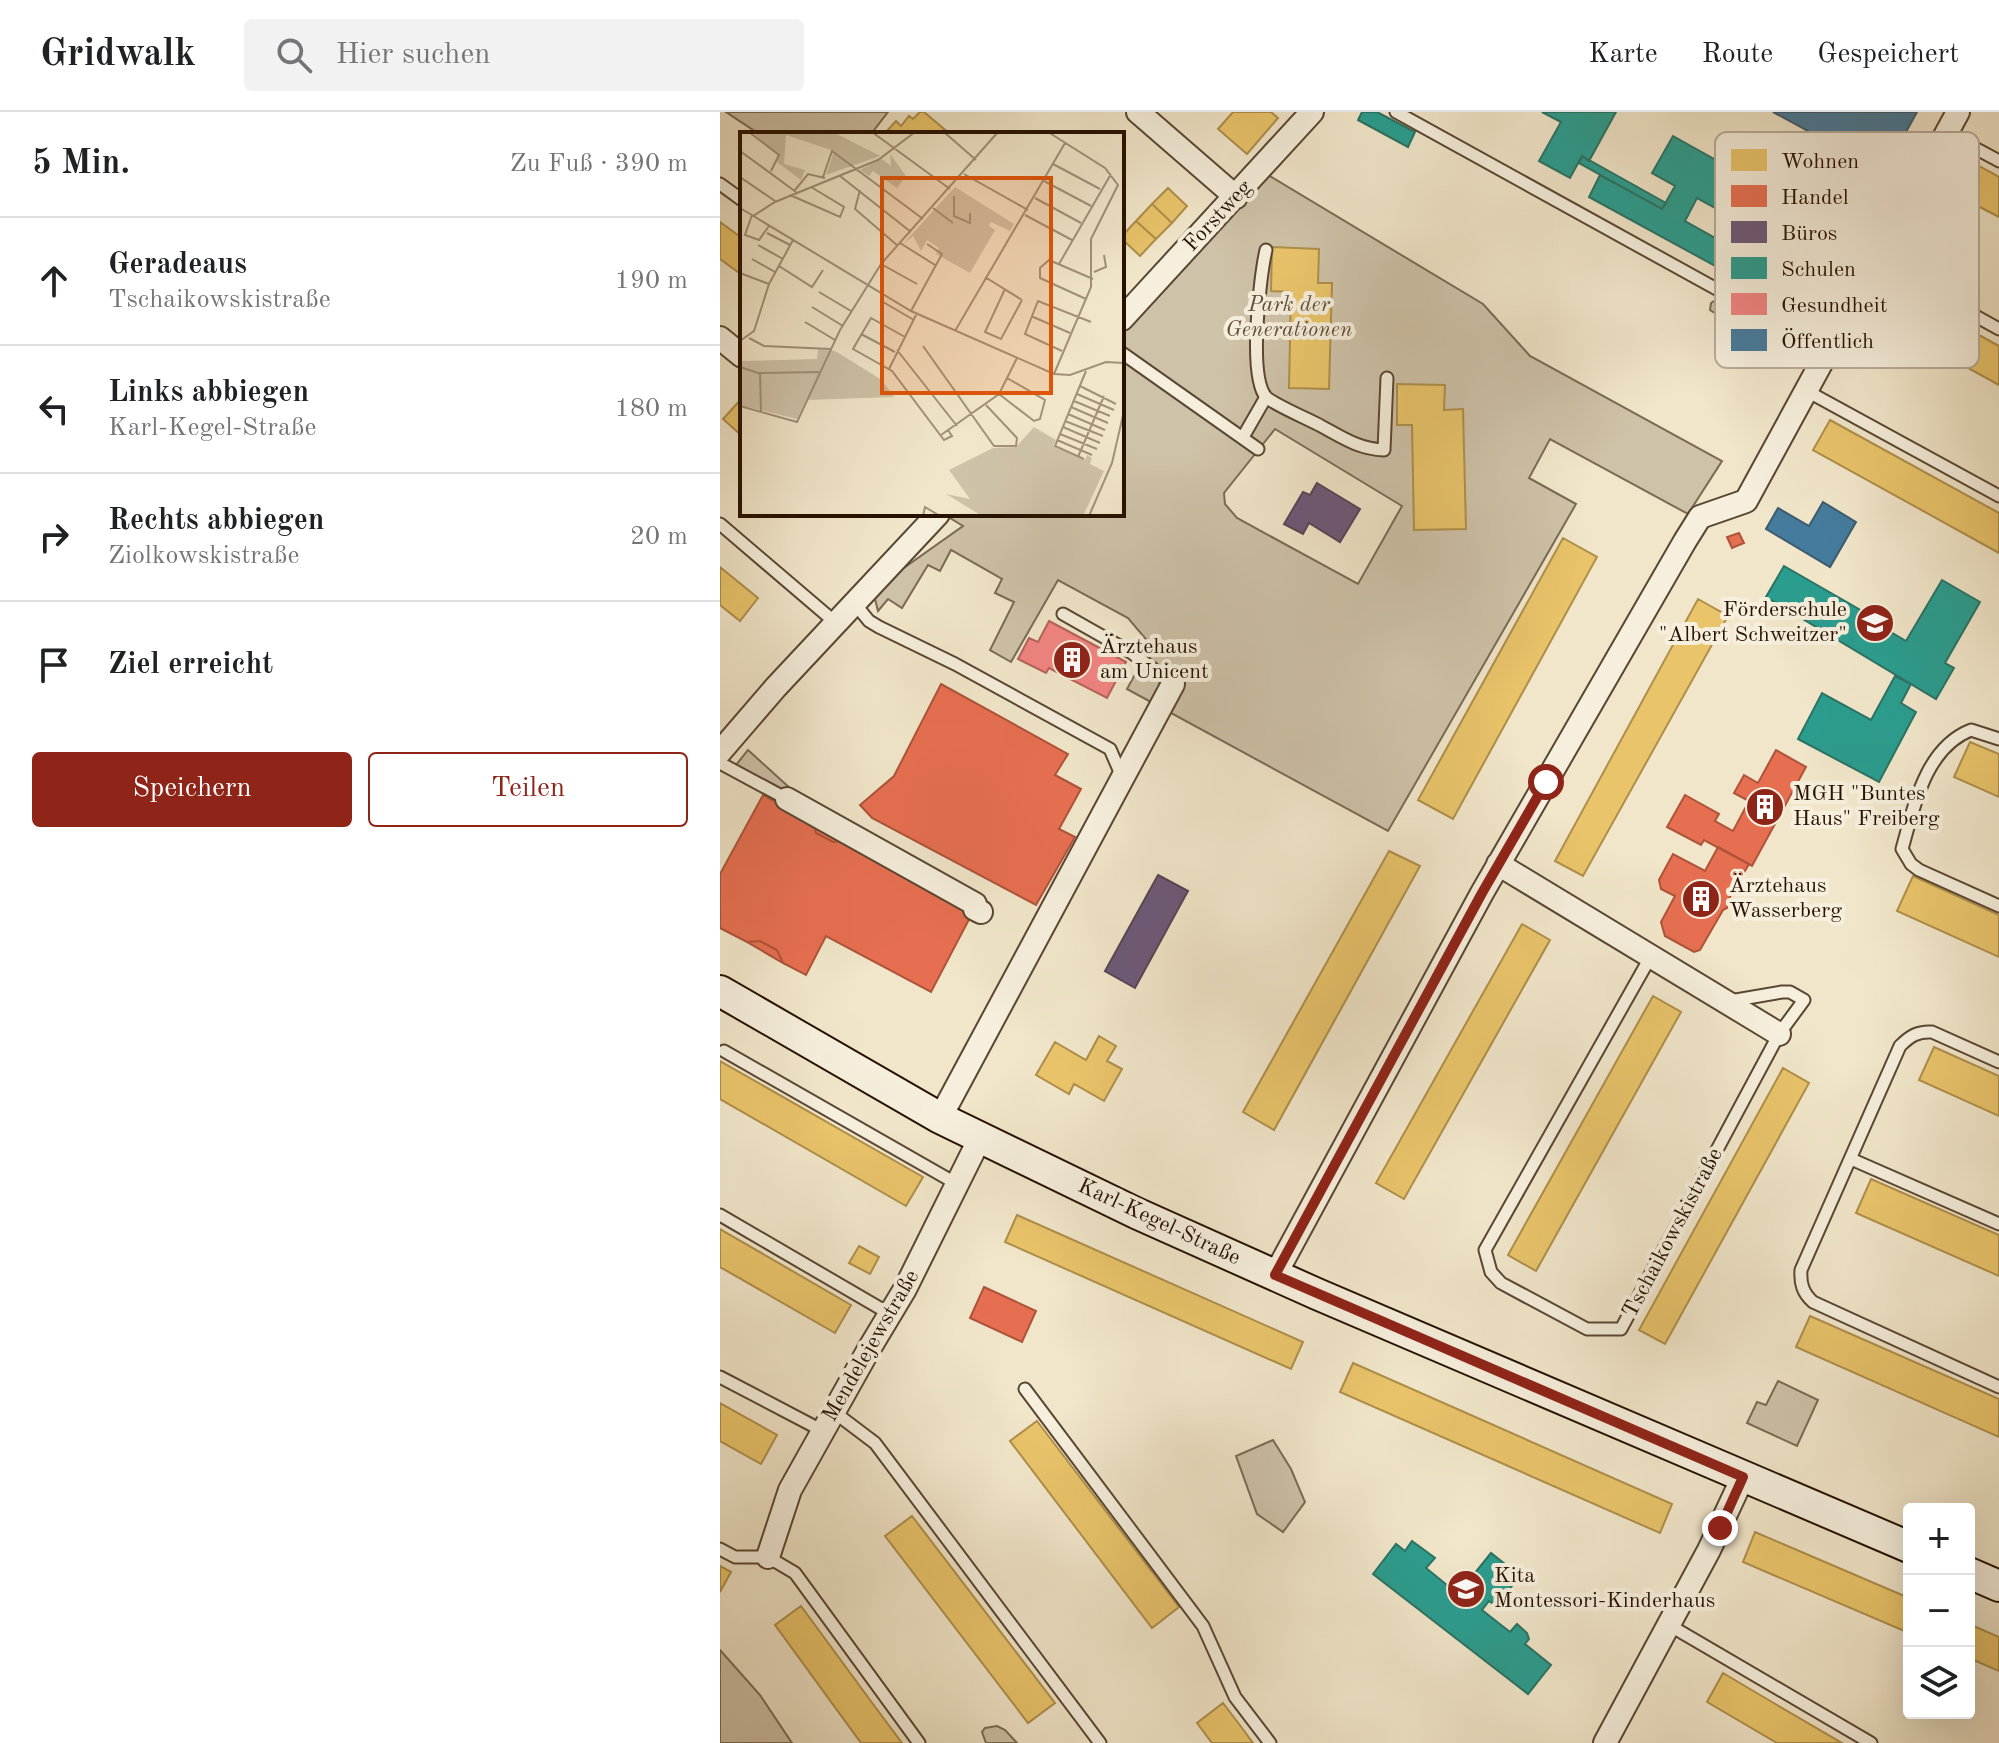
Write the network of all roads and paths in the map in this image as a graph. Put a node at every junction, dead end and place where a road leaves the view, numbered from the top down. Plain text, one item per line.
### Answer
1 (1138, 112) edge
2 (1312, 112) edge
3 (1396, 112) edge
4 (1958, 112) edge
5 (1948, 132) edge
6 (1979, 150) edge
7 (1999, 161) edge
8 (720, 184) edge
9 (1236, 197) junction
10 (740, 199) edge
11 (1266, 250) dead end
12 (1715, 288) edge
13 (1124, 317) edge
14 (1979, 318) edge
15 (1999, 329) edge
16 (720, 338) edge
17 (740, 354) edge
18 (1124, 354) edge
19 (1817, 368) edge
20 (1387, 378) dead end
21 (1805, 390) junction
22 (1266, 397) junction
23 (1243, 437) junction
24 (1258, 449) dead end
25 (1999, 496) edge
26 (934, 516) edge
27 (720, 524) edge
28 (855, 604) junction
29 (1063, 614) dead end
30 (837, 624) junction
31 (1173, 684) joint
32 (1999, 739) edge
33 (720, 752) edge
34 (720, 763) edge
35 (1123, 780) junction
36 (787, 799) joint
37 (1498, 864) junction
38 (1999, 906) edge
39 (981, 912) dead end
40 (1651, 956) junction
41 (720, 991) edge
42 (1724, 1002) junction
43 (1779, 1034) junction
44 (724, 1051) dead end
45 (1999, 1062) edge
46 (940, 1118) junction
47 (980, 1138) junction
48 (1851, 1159) junction
49 (957, 1184) junction
50 (720, 1215) edge
51 (1999, 1224) edge
52 (1275, 1275) junction
53 (890, 1314) junction
54 (720, 1377) edge
55 (1999, 1387) edge
56 (1025, 1389) dead end
57 (828, 1421) junction
58 (1743, 1477) junction
59 (1903, 1544) edge
60 (720, 1549) edge
61 (768, 1557) junction
62 (1974, 1575) edge
63 (1999, 1586) edge
64 (1669, 1625) junction
65 (919, 1743) edge
66 (1100, 1743) edge
67 (1270, 1743) edge
68 (1605, 1743) edge
69 (1871, 1743) edge

1 - 9 street
2 - 9 street, Forstweg
3 - 12 lane
4 - 5 street
6 - 7 lane
8 - 10 lane
9 - 13 street, Forstweg
11 - 22 lane
14 - 15 lane
16 - 17 street
18 - 23 lane
19 - 21 street
20 - 22 lane
21 - 25 lane
21 - 37 street
22 - 23 lane
23 - 24 lane
26 - 28 street
27 - 30 lane
28 - 30 street
28 - 35 lane
29 - 31 lane
30 - 33 street
31 - 35 street
32 - 38 lane
34 - 36 lane
35 - 46 street
36 - 39 street
37 - 40 street
37 - 52 street
40 - 42 street
40 - 43 lane, Tschaikowskistraße
41 - 46 street, Karl-Kegel-Straße
42 - 43 street
42 - 43 lane
44 - 49 lane
45 - 48 lane
46 - 47 street, Karl-Kegel-Straße
47 - 49 street, Mendelejewstraße
47 - 52 street, Karl-Kegel-Straße
48 - 51 lane
48 - 55 lane
49 - 53 street, Mendelejewstraße
50 - 53 lane
52 - 58 street, Karl-Kegel-Straße
53 - 57 street, Mendelejewstraße
54 - 57 lane
56 - 67 lane
57 - 61 street, Mendelejewstraße
57 - 66 lane
58 - 59 street, Karl-Kegel-Straße
58 - 64 street
60 - 61 lane
61 - 65 lane
62 - 63 street
64 - 68 street
64 - 69 lane

